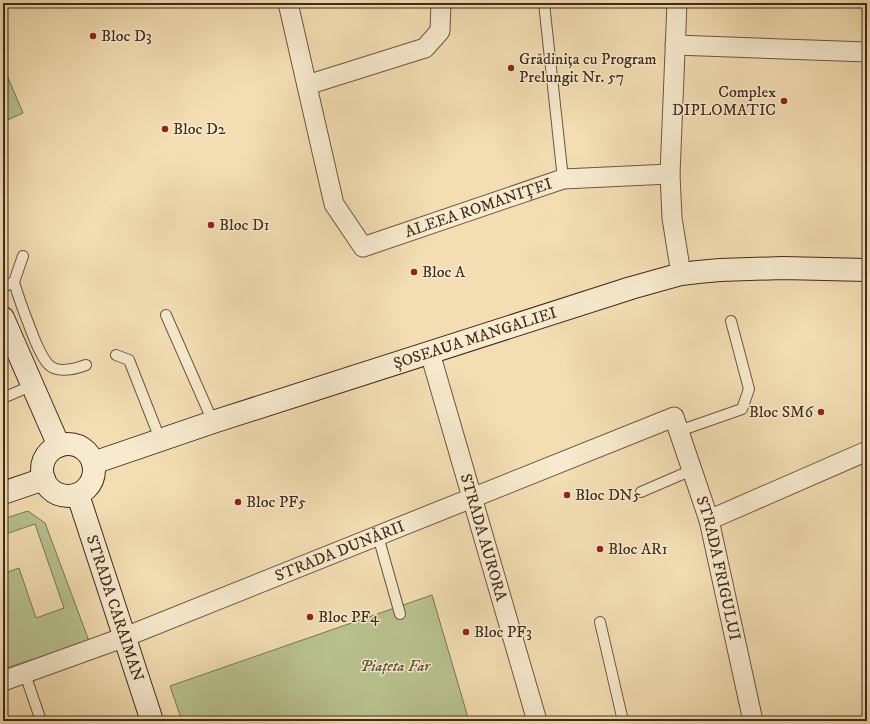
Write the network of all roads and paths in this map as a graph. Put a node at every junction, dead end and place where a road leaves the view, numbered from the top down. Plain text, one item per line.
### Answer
1 (288, 3) edge
2 (441, 3) edge
3 (544, 3) edge
4 (677, 3) edge
5 (675, 45) junction
6 (867, 52) edge
7 (307, 85) junction
8 (670, 174) junction
9 (563, 179) junction
10 (23, 256) dead end
11 (867, 270) edge
12 (680, 274) junction
13 (14, 282) junction
14 (3, 287) edge
15 (166, 315) dead end
16 (3, 318) edge
17 (732, 321) dead end
18 (430, 353) junction
19 (116, 354) dead end
20 (86, 365) dead end
21 (32, 385) junction
22 (3, 398) edge
23 (213, 422) junction
24 (677, 424) junction
25 (160, 439) junction
26 (59, 446) junction
27 (867, 451) edge
28 (93, 463) junction
29 (692, 470) junction
30 (44, 479) junction
31 (641, 492) dead end
32 (3, 493) edge
33 (78, 495) junction
34 (472, 498) junction
35 (708, 520) junction
36 (378, 536) junction
37 (400, 614) dead end
38 (600, 622) dead end
39 (125, 637) junction
40 (25, 674) junction
41 (3, 682) edge
42 (41, 721) edge
43 (152, 721) edge
44 (537, 721) edge
45 (623, 721) edge
46 (753, 721) edge

1 - 7 street, ALEEA ROMANIȚEI
2 - 7 street
3 - 9 lane
4 - 5 street
5 - 6 street
5 - 8 street
7 - 9 street, ALEEA ROMANIȚEI
8 - 9 street, ALEEA ROMANIȚEI
8 - 12 street
10 - 13 lane
11 - 12 street, ȘOSEAUA MANGALIEI
12 - 18 street, ȘOSEAUA MANGALIEI
13 - 14 lane
13 - 20 lane
15 - 23 lane
16 - 21 street
17 - 24 lane
18 - 23 street, ȘOSEAUA MANGALIEI
18 - 34 street, STRADA AURORA
19 - 25 lane
21 - 22 lane
21 - 26 street
23 - 25 street, ȘOSEAUA MANGALIEI
24 - 29 street, STRADA FRIGULUI
24 - 34 street, STRADA DUNĂRII
25 - 28 street, ȘOSEAUA MANGALIEI
26 - 28 street
26 - 30 street
27 - 35 street
28 - 33 street
29 - 31 lane
29 - 35 street, STRADA FRIGULUI
30 - 32 street
30 - 33 street
33 - 39 street, STRADA CARAIMAN
34 - 36 street, STRADA DUNĂRII
34 - 44 street, STRADA AURORA
35 - 46 street, STRADA FRIGULUI
36 - 37 lane
36 - 39 street, STRADA DUNĂRII
38 - 45 lane
39 - 40 street, STRADA DUNĂRII
39 - 43 street, STRADA CARAIMAN
40 - 41 street, STRADA DUNĂRII
40 - 42 lane

